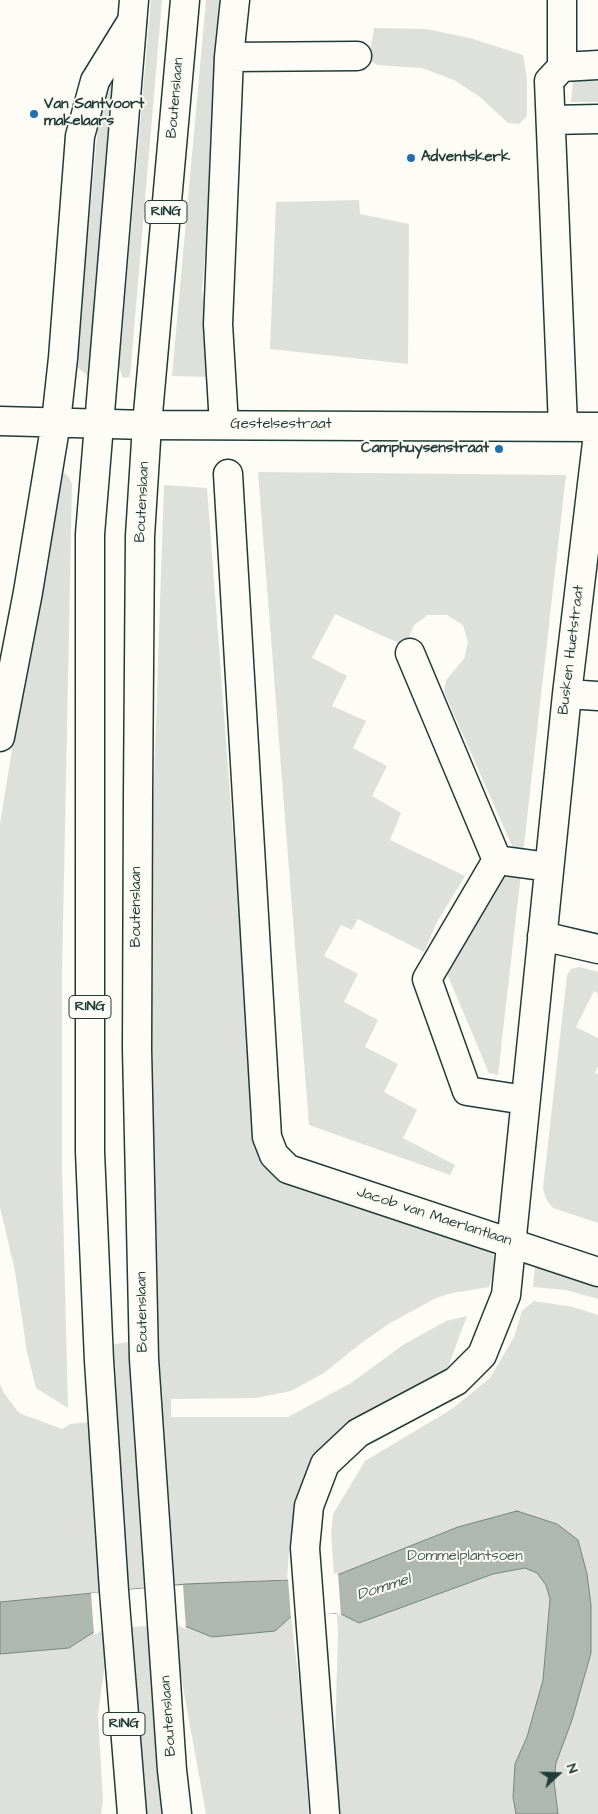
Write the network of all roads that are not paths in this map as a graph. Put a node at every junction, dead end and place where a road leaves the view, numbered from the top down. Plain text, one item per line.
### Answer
1 (185, 0) edge
2 (235, 0) edge
3 (562, 0) edge
4 (133, 11) edge
5 (357, 56) dead end
6 (229, 57) junction
7 (598, 65) edge
8 (556, 74) junction
9 (598, 119) edge
10 (551, 120) junction
11 (0, 421) edge
12 (56, 422) junction
13 (99, 424) junction
14 (224, 424) junction
15 (147, 425) junction
16 (563, 426) junction
17 (598, 427) edge
18 (598, 434) edge
19 (228, 474) dead end
20 (410, 653) dead end
21 (567, 694) junction
22 (598, 696) edge
23 (0, 737) edge
24 (497, 860) junction
25 (549, 867) junction
26 (542, 936) junction
27 (598, 949) edge
28 (524, 1100) junction
29 (511, 1242) junction
30 (598, 1272) edge
31 (129, 1811) edge
32 (177, 1814) edge
33 (325, 1814) edge

1 - 15 street, Boutenslaan / RING
2 - 6 street
3 - 8 street
4 - 12 street
4 - 13 street, RING
5 - 6 street
6 - 14 street
7 - 8 street
8 - 10 street
9 - 10 street
10 - 16 street
11 - 12 street, Gestelsestraat
12 - 13 street, Gestelsestraat
12 - 23 street
13 - 15 street, Gestelsestraat
13 - 31 street, RING
14 - 15 street, Gestelsestraat
14 - 16 street, Gestelsestraat
15 - 32 street, Boutenslaan / RING
16 - 17 street, Gestelsestraat
18 - 21 street, Busken Huetstraat
19 - 29 street, Jacob van Maerlantlaan
20 - 24 street
21 - 22 street
21 - 25 street, Busken Huetstraat
24 - 25 street
24 - 28 street
25 - 26 street, Busken Huetstraat
26 - 27 street
26 - 28 street, Busken Huetstraat
28 - 29 street, Busken Huetstraat
29 - 30 street, Jacob van Maerlantlaan
29 - 33 street

